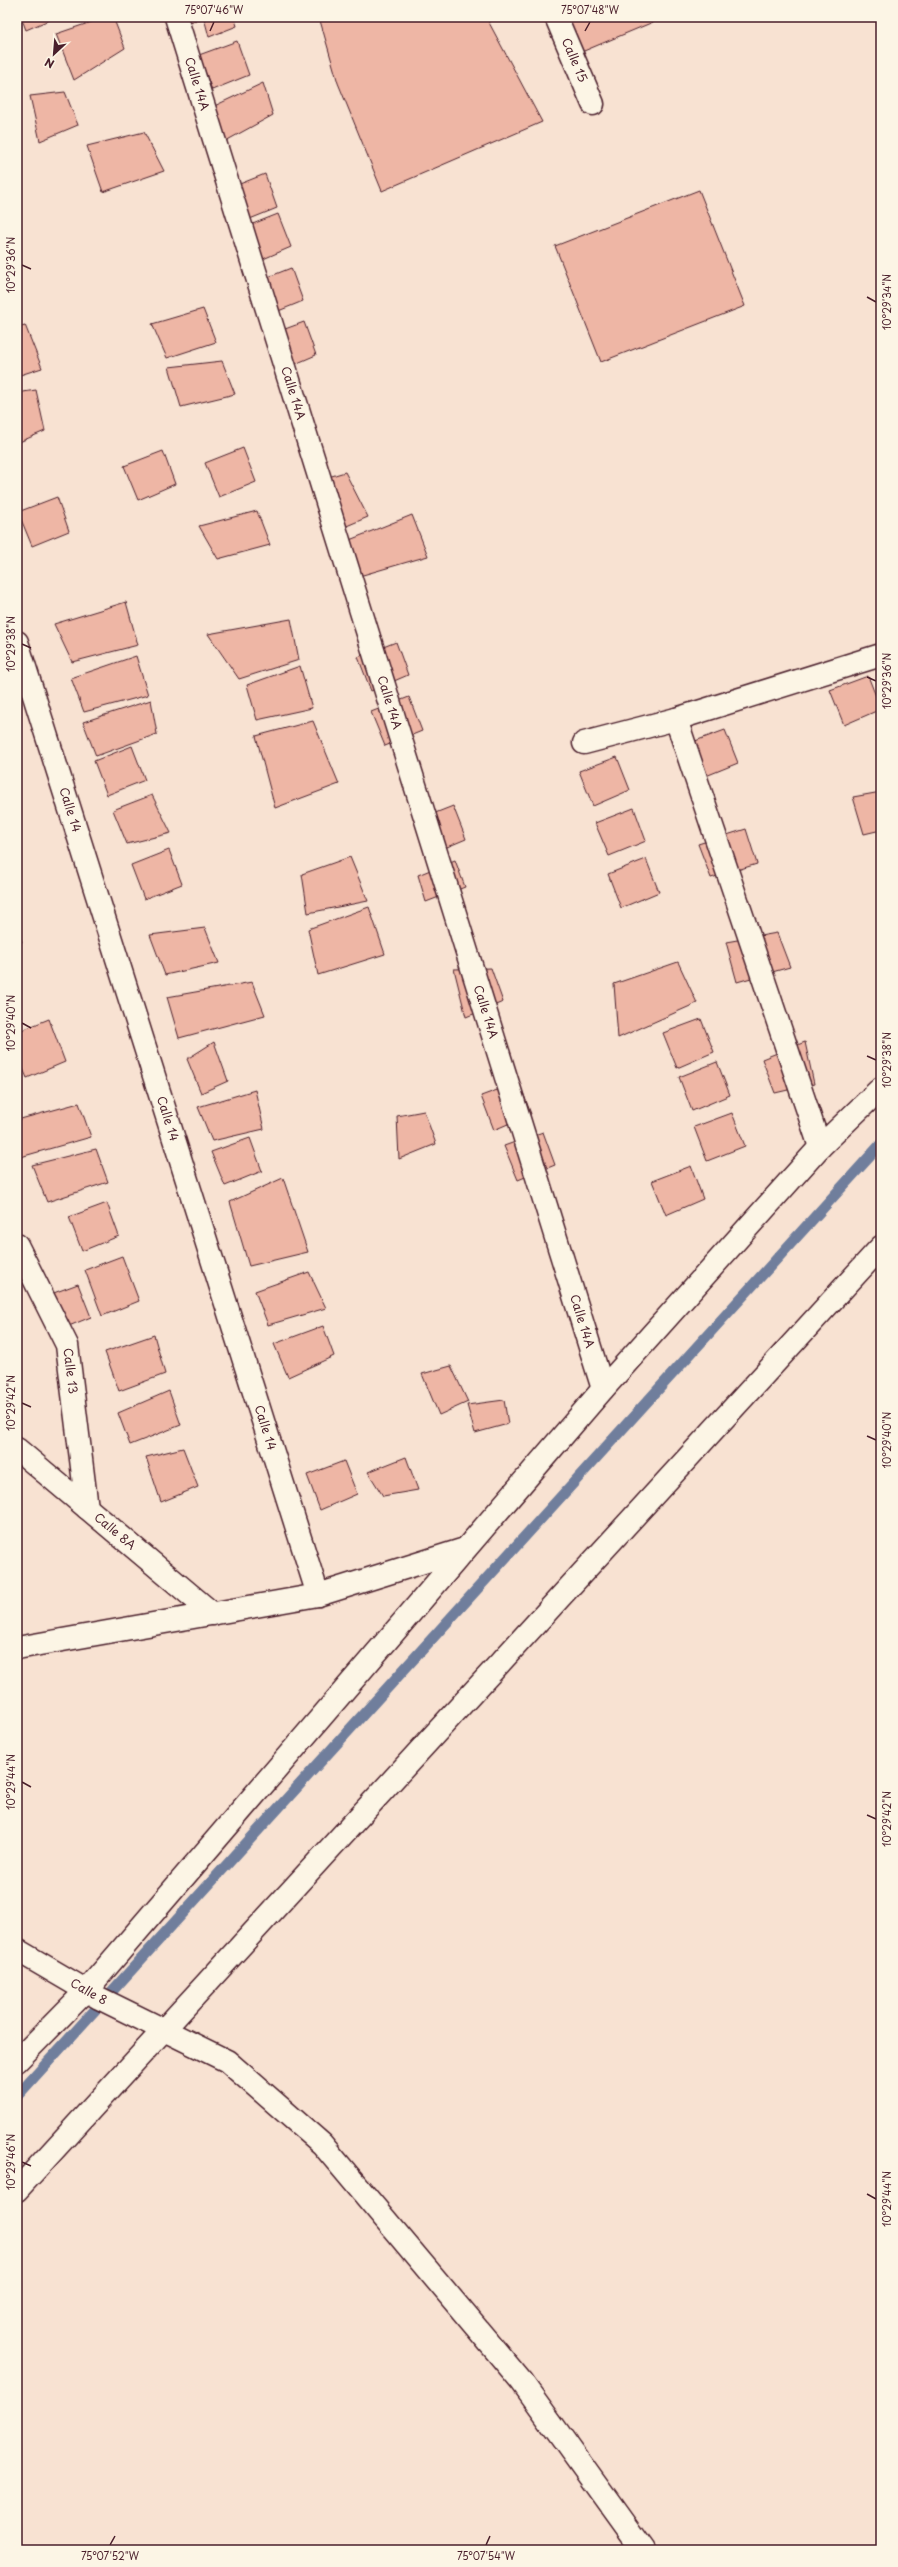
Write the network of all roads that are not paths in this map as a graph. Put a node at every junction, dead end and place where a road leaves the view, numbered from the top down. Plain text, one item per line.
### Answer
1 (176, 17) edge
2 (556, 17) edge
3 (593, 104) dead end
4 (17, 642) edge
5 (881, 655) edge
6 (676, 719) junction
7 (584, 743) dead end
8 (881, 1088) edge
9 (820, 1147) junction
10 (17, 1245) edge
11 (881, 1248) edge
12 (603, 1389) junction
13 (17, 1449) edge
14 (87, 1508) junction
15 (465, 1549) junction
16 (318, 1594) junction
17 (213, 1614) junction
18 (17, 1648) edge
19 (17, 1950) edge
20 (92, 1995) junction
21 (154, 2024) junction
22 (17, 2061) edge
23 (17, 2190) edge
24 (643, 2550) edge

1 - 12 street, Calle 14A
2 - 3 street, Calle 15
4 - 16 street, Calle 14
5 - 6 street
6 - 7 street
6 - 9 street
8 - 9 street
9 - 12 street
10 - 14 street, Calle 13
11 - 21 street
12 - 15 street
13 - 14 street, Calle 8A
14 - 17 street, Calle 8A
15 - 16 street
15 - 20 street
16 - 17 street
17 - 18 street
19 - 20 street, Calle 8
20 - 21 street, Calle 8
20 - 22 street
21 - 23 street
21 - 24 street, Calle 8

